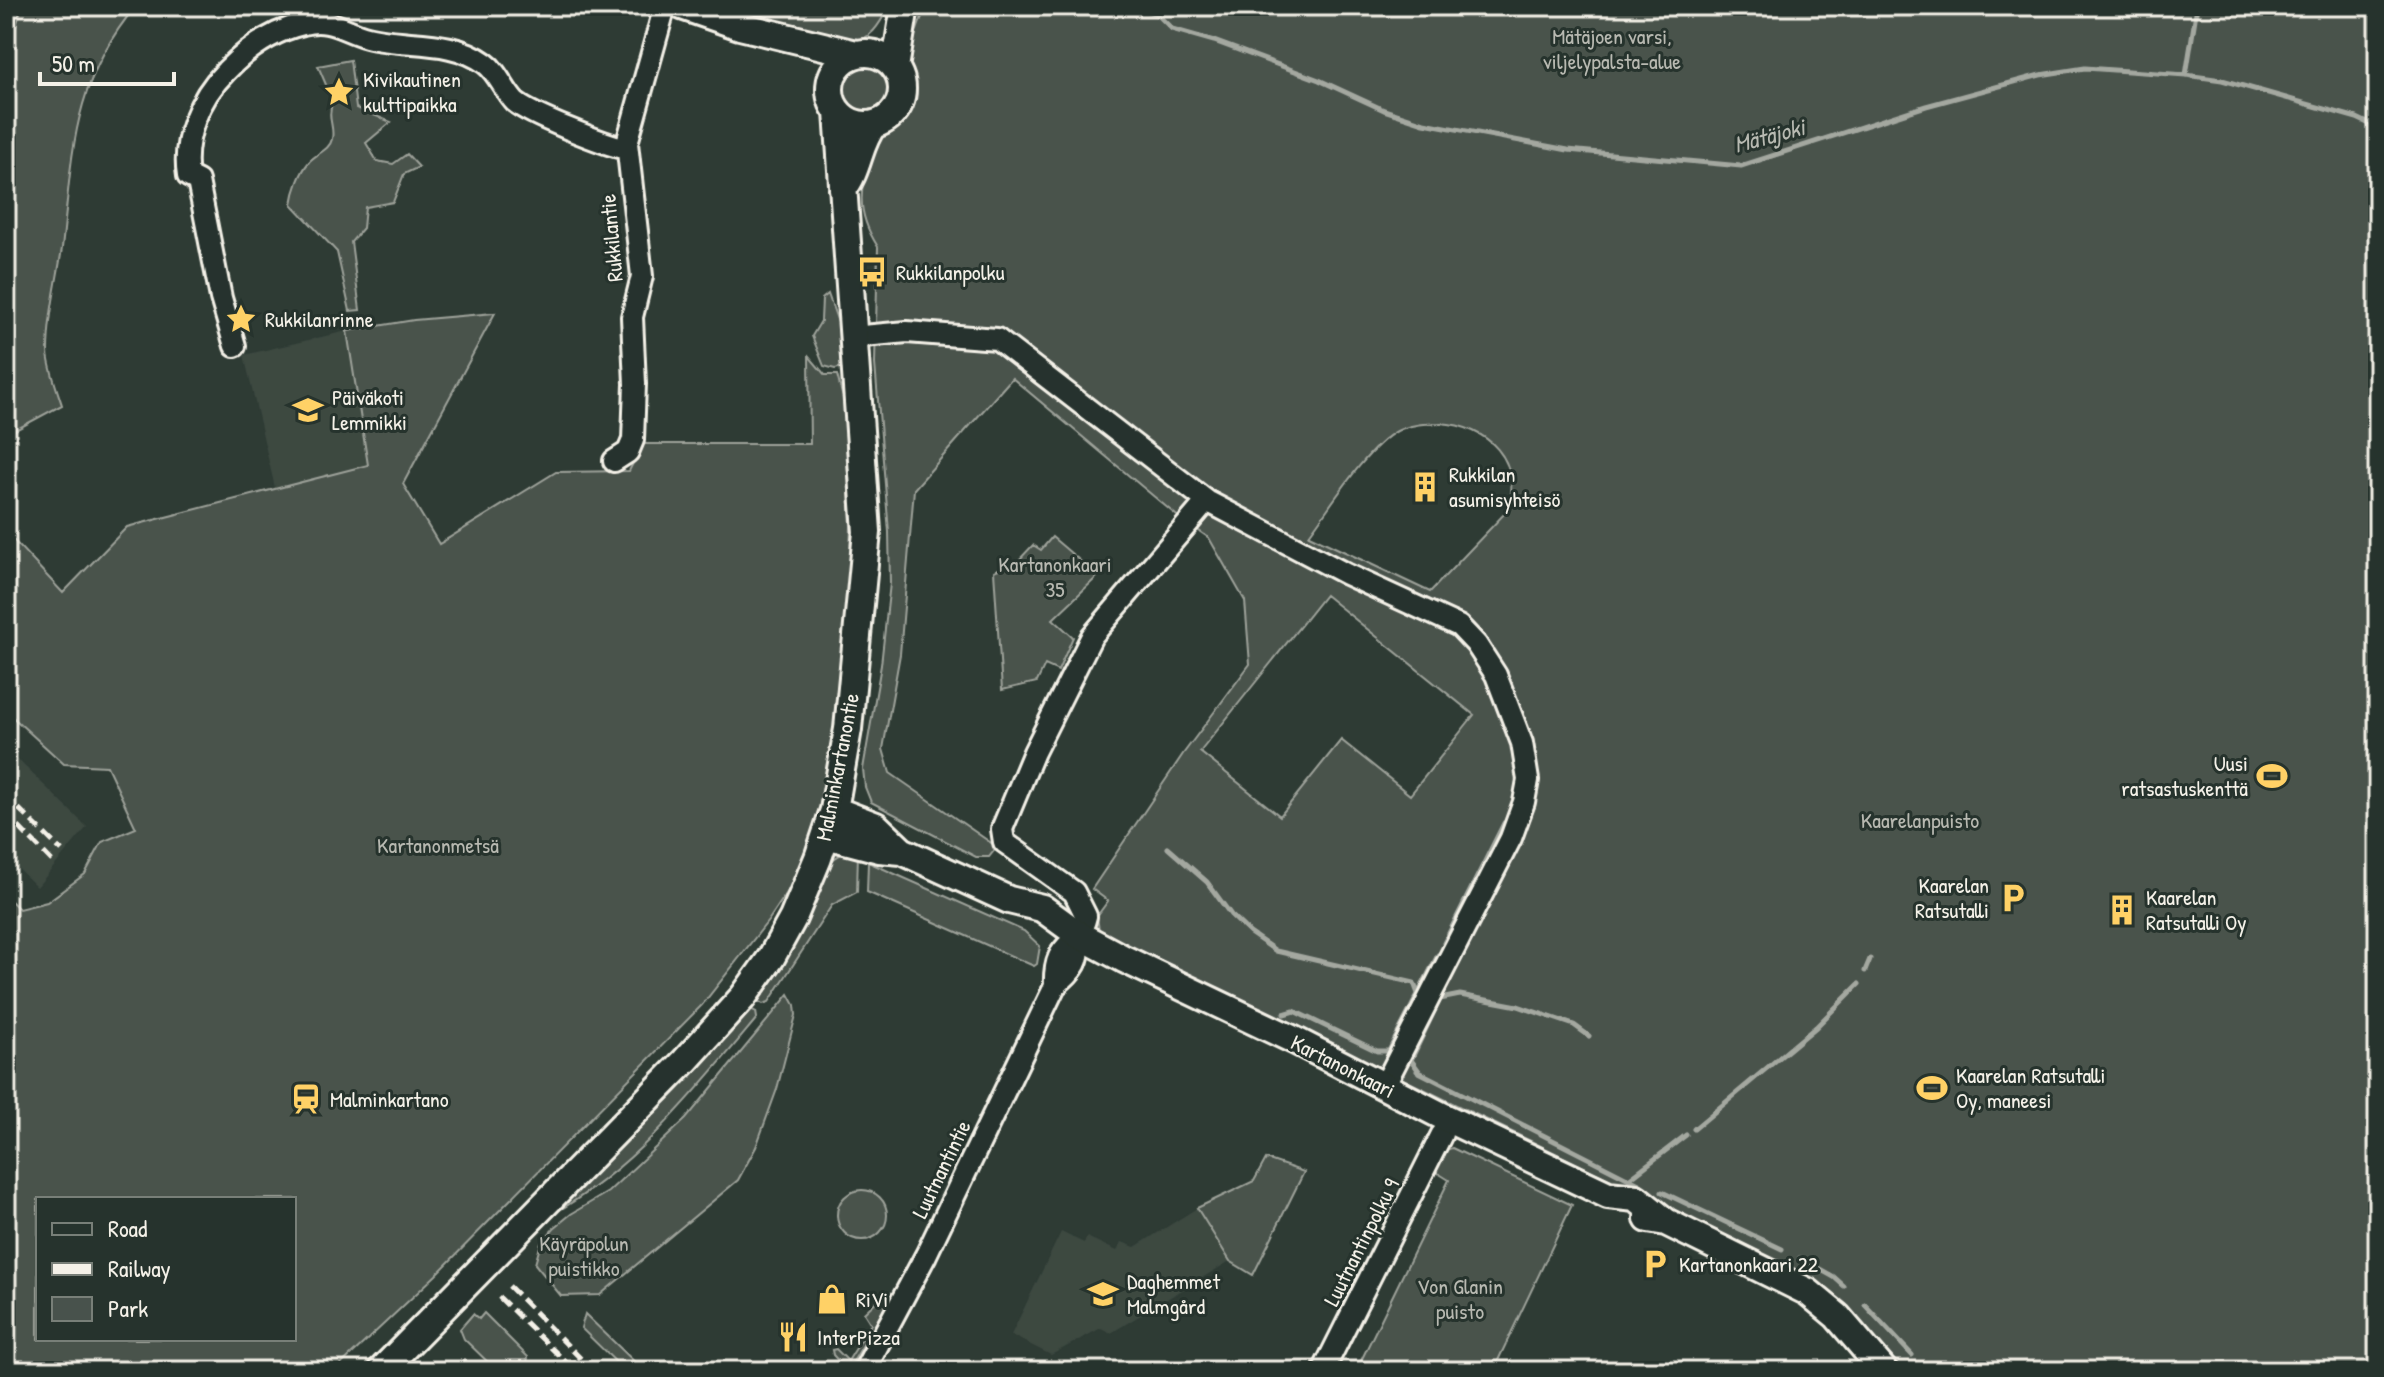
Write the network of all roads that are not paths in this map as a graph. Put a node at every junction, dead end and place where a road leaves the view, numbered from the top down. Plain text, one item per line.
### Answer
1 (665, 6) edge
2 (682, 6) edge
3 (903, 6) edge
4 (792, 40) junction
5 (861, 53) junction
6 (895, 68) junction
7 (830, 80) junction
8 (838, 112) junction
9 (874, 124) junction
10 (627, 149) junction
11 (843, 189) junction
12 (852, 337) junction
13 (235, 346) dead end
14 (614, 461) dead end
15 (1207, 501) junction
16 (830, 822) junction
17 (1079, 935) junction
18 (1384, 1086) junction
19 (1442, 1134) dead end
20 (381, 1371) edge
21 (864, 1371) edge
22 (1323, 1371) edge
23 (1884, 1371) edge

1 - 10 street, Rukkilantie
2 - 4 main road
3 - 5 main road
3 - 6 main road
4 - 5 main road
4 - 7 main road
5 - 6 main road
5 - 7 main road
6 - 9 main road
7 - 8 main road
8 - 9 main road
8 - 11 main road, Malminkartanontie
9 - 11 main road, Malminkartanontie
10 - 13 street
10 - 14 street, Rukkilantie
11 - 12 main road, Malminkartanontie
12 - 15 street
12 - 16 main road, Malminkartanontie
15 - 17 street, Luutnantintie
15 - 18 street
16 - 17 main road, Kartanonkaari
16 - 20 main road, Malminkartanontie
17 - 18 main road, Kartanonkaari
17 - 21 street, Luutnantintie
18 - 23 main road, Kartanonkaari
19 - 22 street, Luutnantinpolku 9

